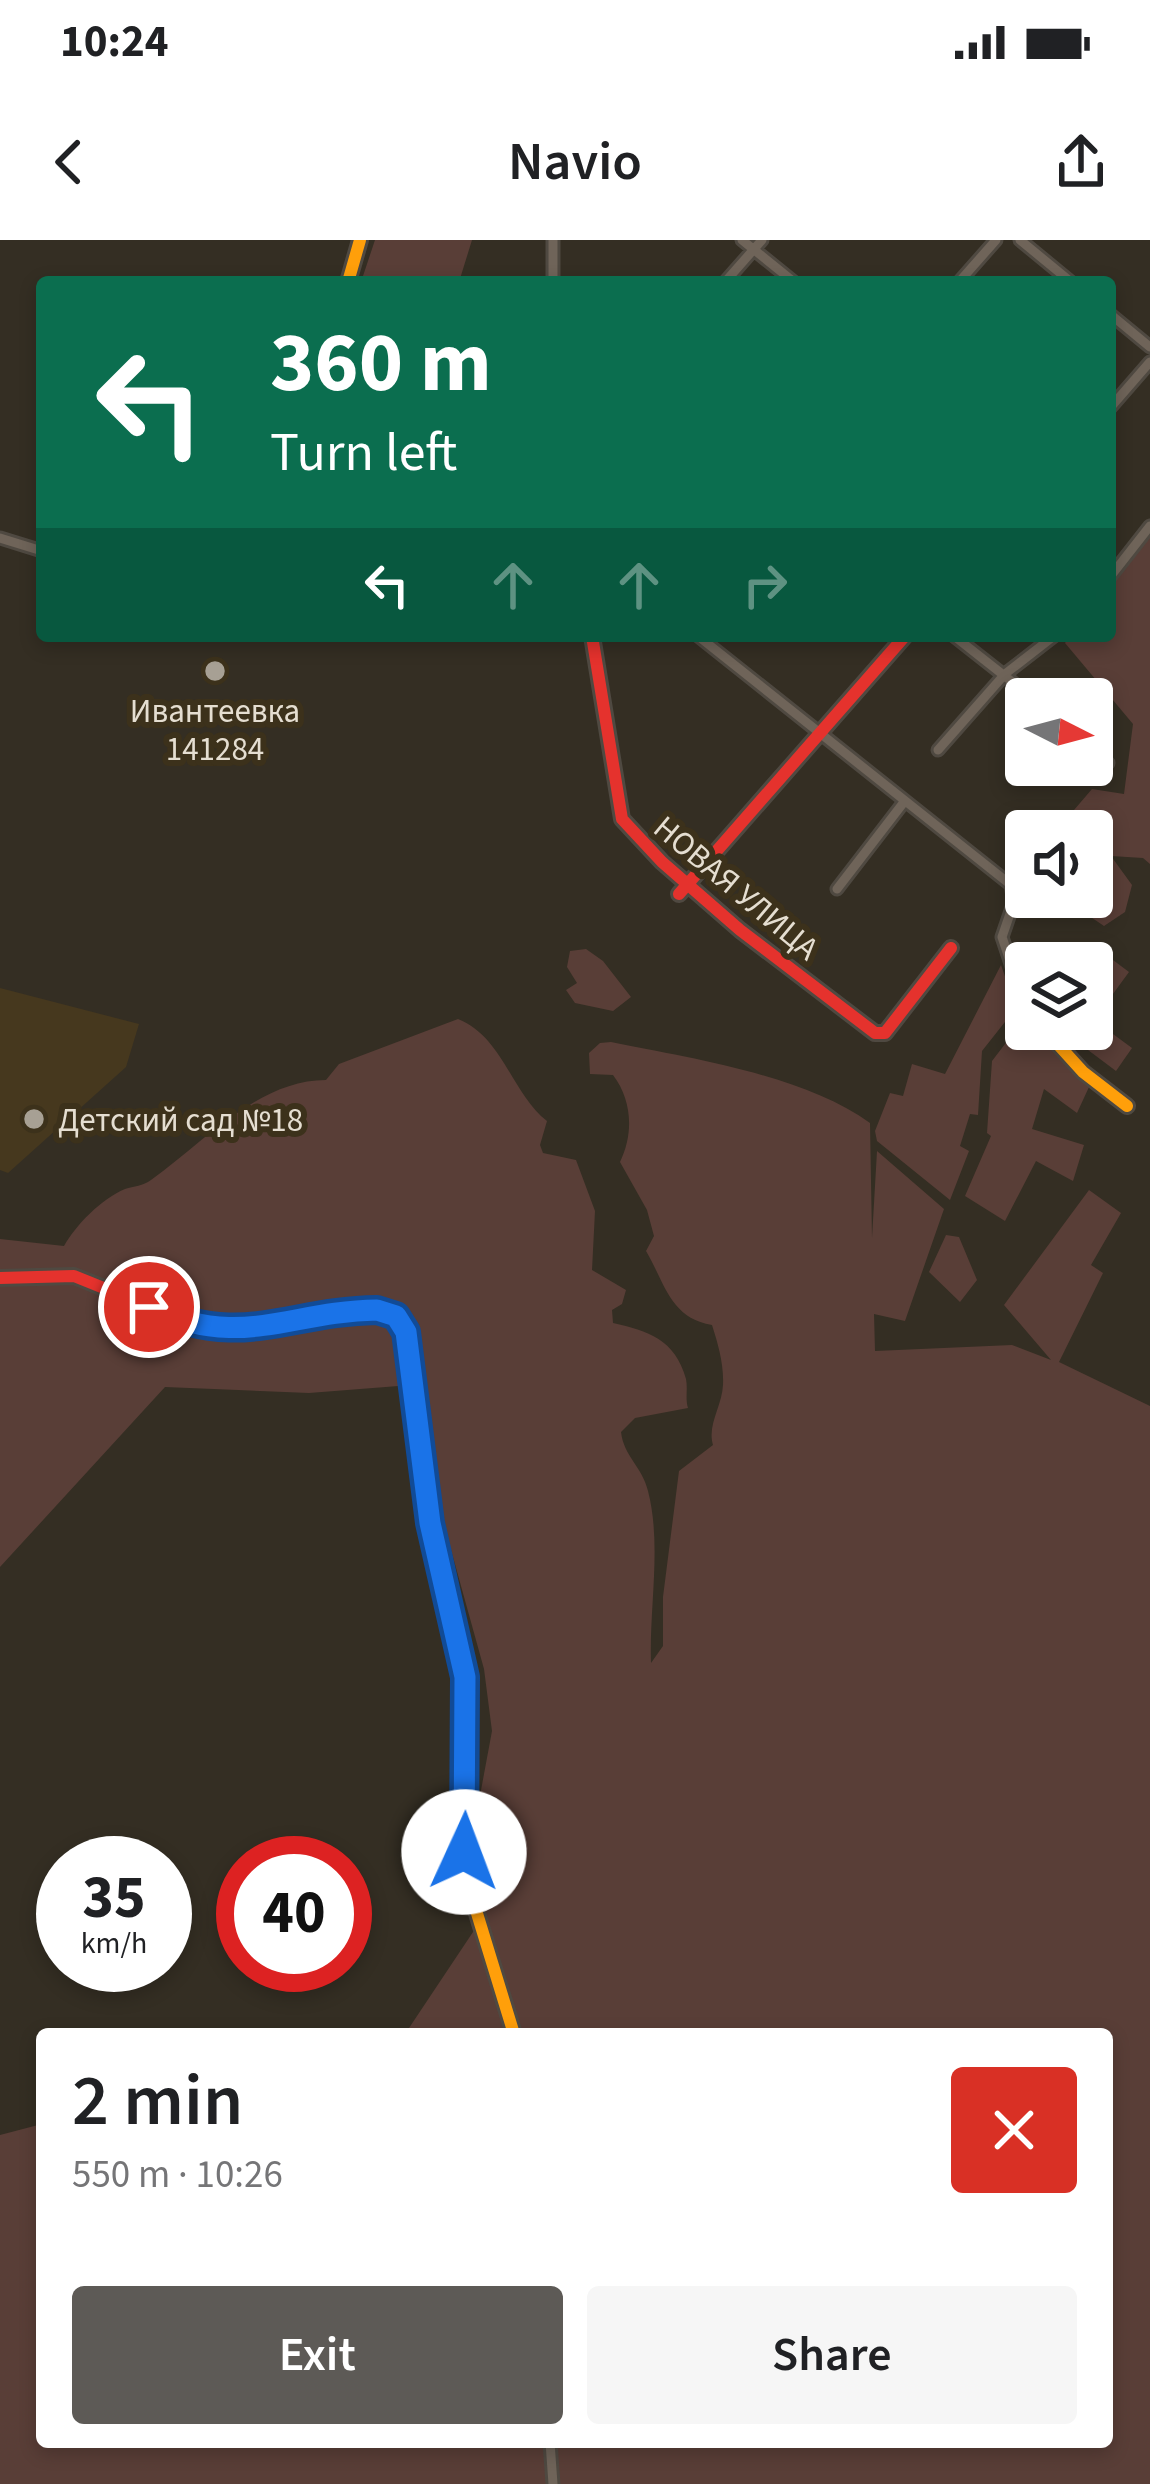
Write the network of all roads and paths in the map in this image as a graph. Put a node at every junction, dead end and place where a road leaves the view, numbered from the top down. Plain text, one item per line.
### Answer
1 (360, 240) edge
2 (553, 240) edge
3 (742, 240) edge
4 (996, 240) edge
5 (1020, 240) edge
6 (758, 244) edge
7 (350, 276) edge
8 (553, 276) edge
9 (730, 276) edge
10 (788, 276) edge
11 (963, 276) edge
12 (1064, 276) edge
13 (1116, 319) edge
14 (1150, 347) edge
15 (1150, 362) edge
16 (1116, 401) edge
17 (1150, 526) edge
18 (0, 538) edge
19 (36, 549) edge
20 (1116, 569) edge
21 (593, 642) edge
22 (705, 642) edge
23 (900, 642) edge
24 (962, 642) edge
25 (1046, 642) edge
26 (1005, 674) junction
27 (1010, 678) edge
28 (816, 734) junction
29 (938, 750) dead end
30 (904, 802) junction
31 (683, 889) junction
32 (837, 889) dead end
33 (1005, 946) edge
34 (951, 948) dead end
35 (1063, 1050) edge
36 (1127, 1106) dead end
37 (0, 1278) edge
38 (512, 2028) edge
39 (550, 2448) edge
40 (553, 2484) edge

1 - 7 street
2 - 8 street
3 - 6 street
4 - 11 street
5 - 12 street
6 - 9 street
6 - 10 street
13 - 14 street
15 - 16 street
17 - 20 street
18 - 19 street
21 - 31 street, НОВАЯ УЛИЦА
22 - 28 street
23 - 28 street
24 - 26 street
25 - 26 street
26 - 27 street
26 - 29 street
28 - 30 street
28 - 31 street
30 - 32 street
30 - 33 street
31 - 34 street, НОВАЯ УЛИЦА
35 - 36 street
37 - 38 street
39 - 40 street

